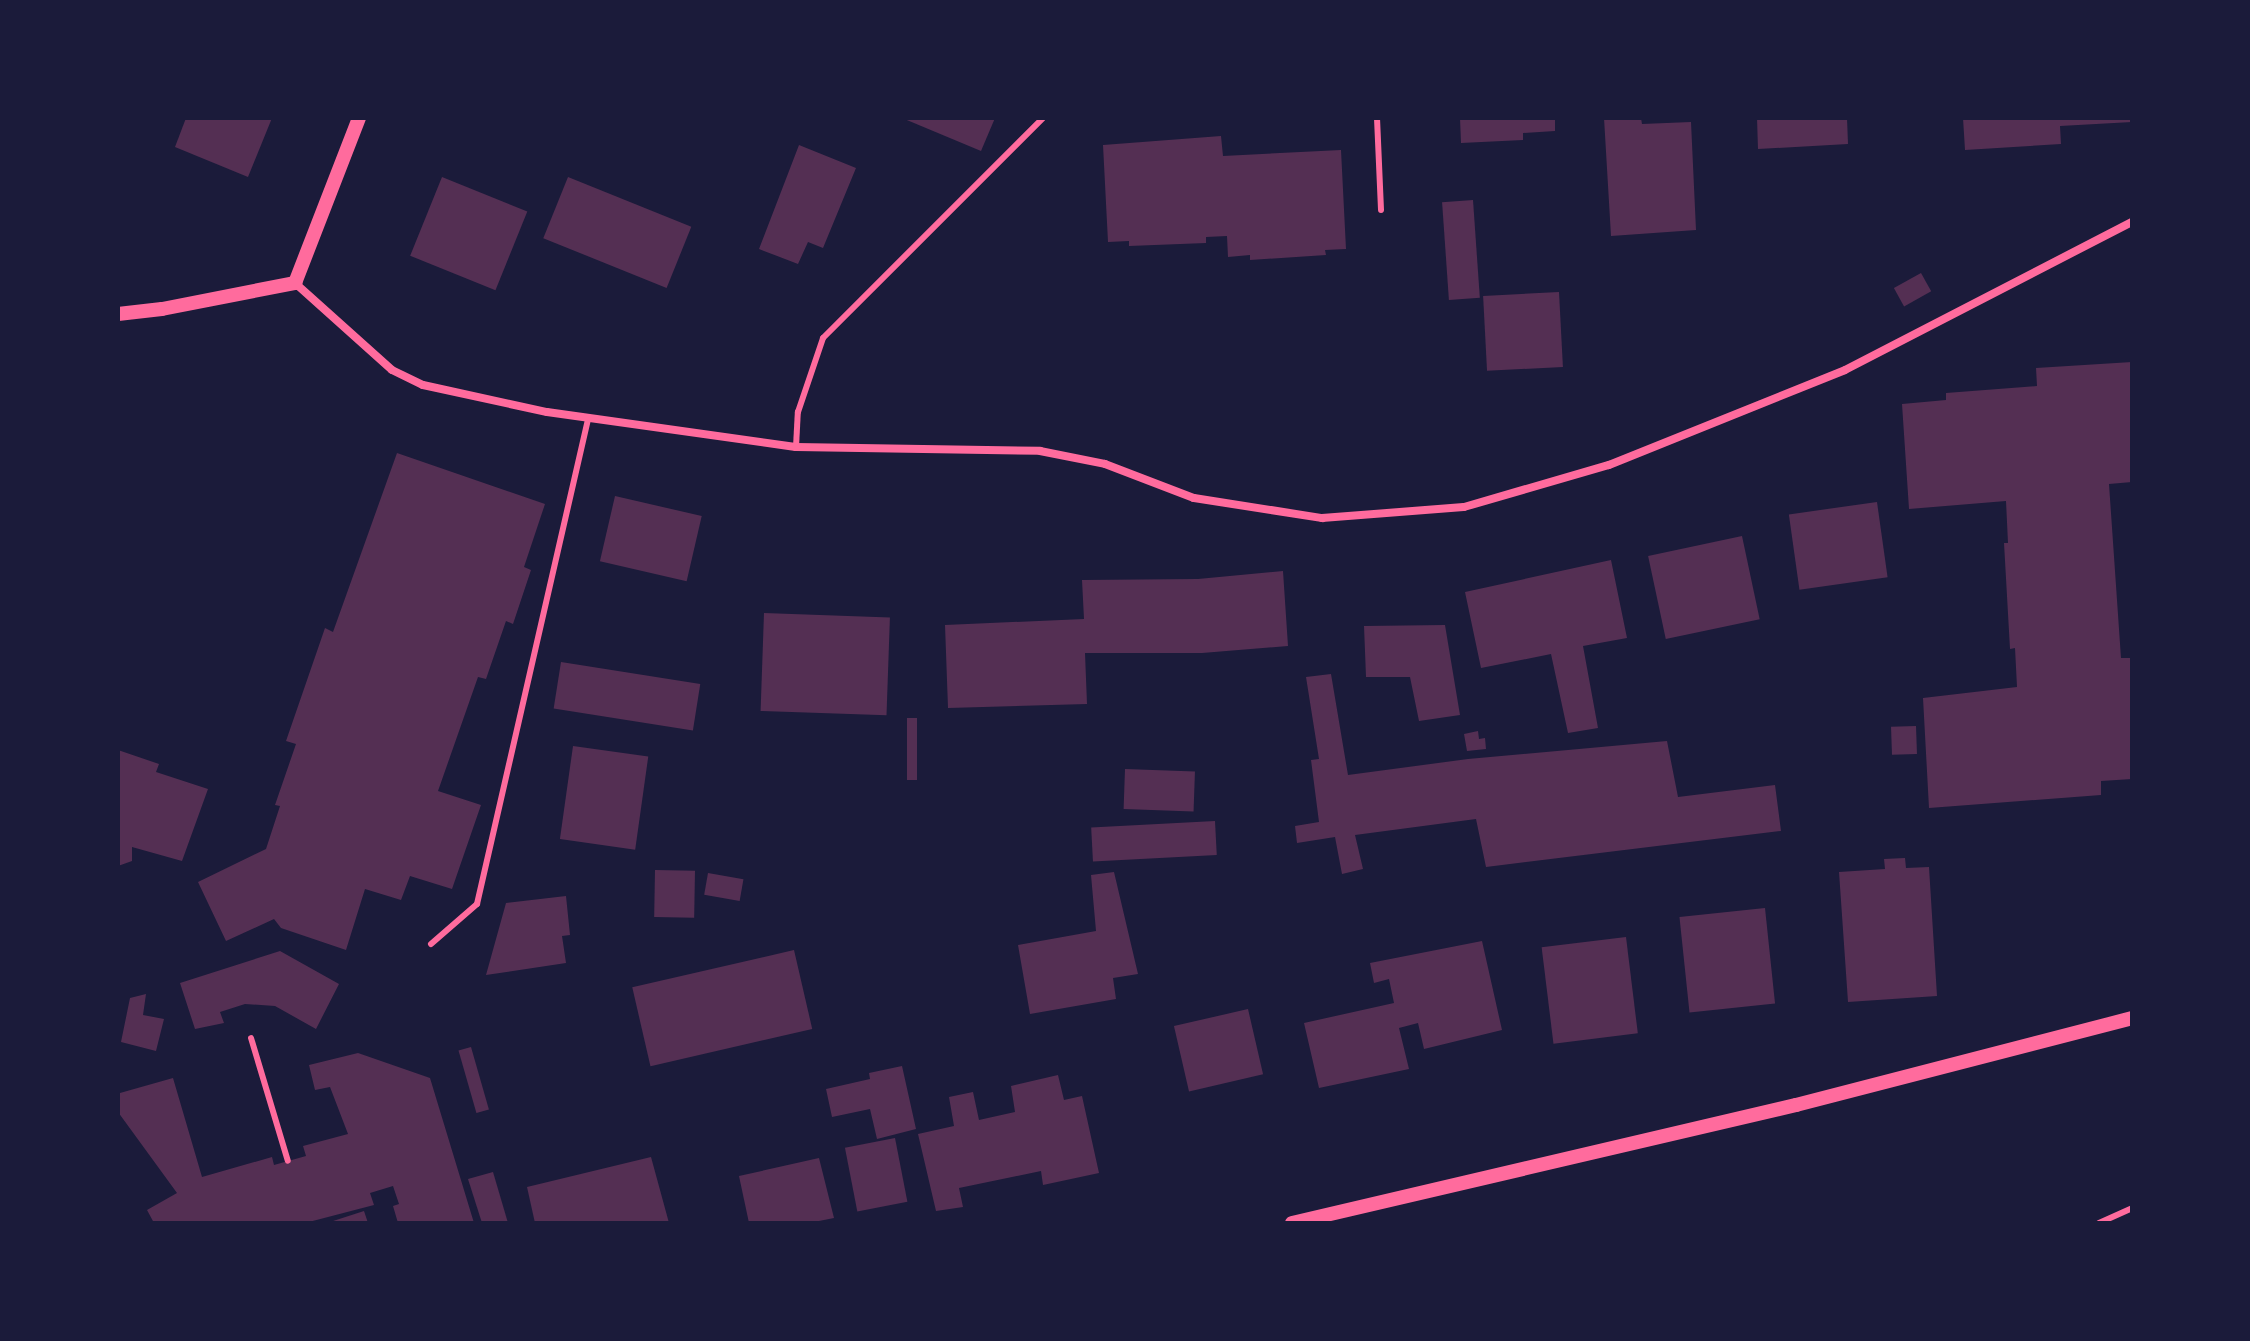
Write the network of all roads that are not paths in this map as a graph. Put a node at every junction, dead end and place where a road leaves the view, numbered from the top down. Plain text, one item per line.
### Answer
1 (359, 118) edge
2 (1043, 118) edge
3 (1377, 118) edge
4 (1381, 210) dead end
5 (2132, 222) edge
6 (295, 283) junction
7 (118, 314) edge
8 (588, 418) junction
9 (796, 447) junction
10 (431, 944) dead end
11 (2132, 1018) edge
12 (251, 1038) dead end
13 (288, 1161) dead end
14 (2132, 1208) edge
15 (1292, 1223) edge
16 (2099, 1223) edge

1 - 6 street
2 - 9 lane
3 - 4 lane
5 - 9 street
6 - 7 street
6 - 8 street
8 - 9 street
8 - 10 lane
11 - 15 street
12 - 13 lane
14 - 16 lane

